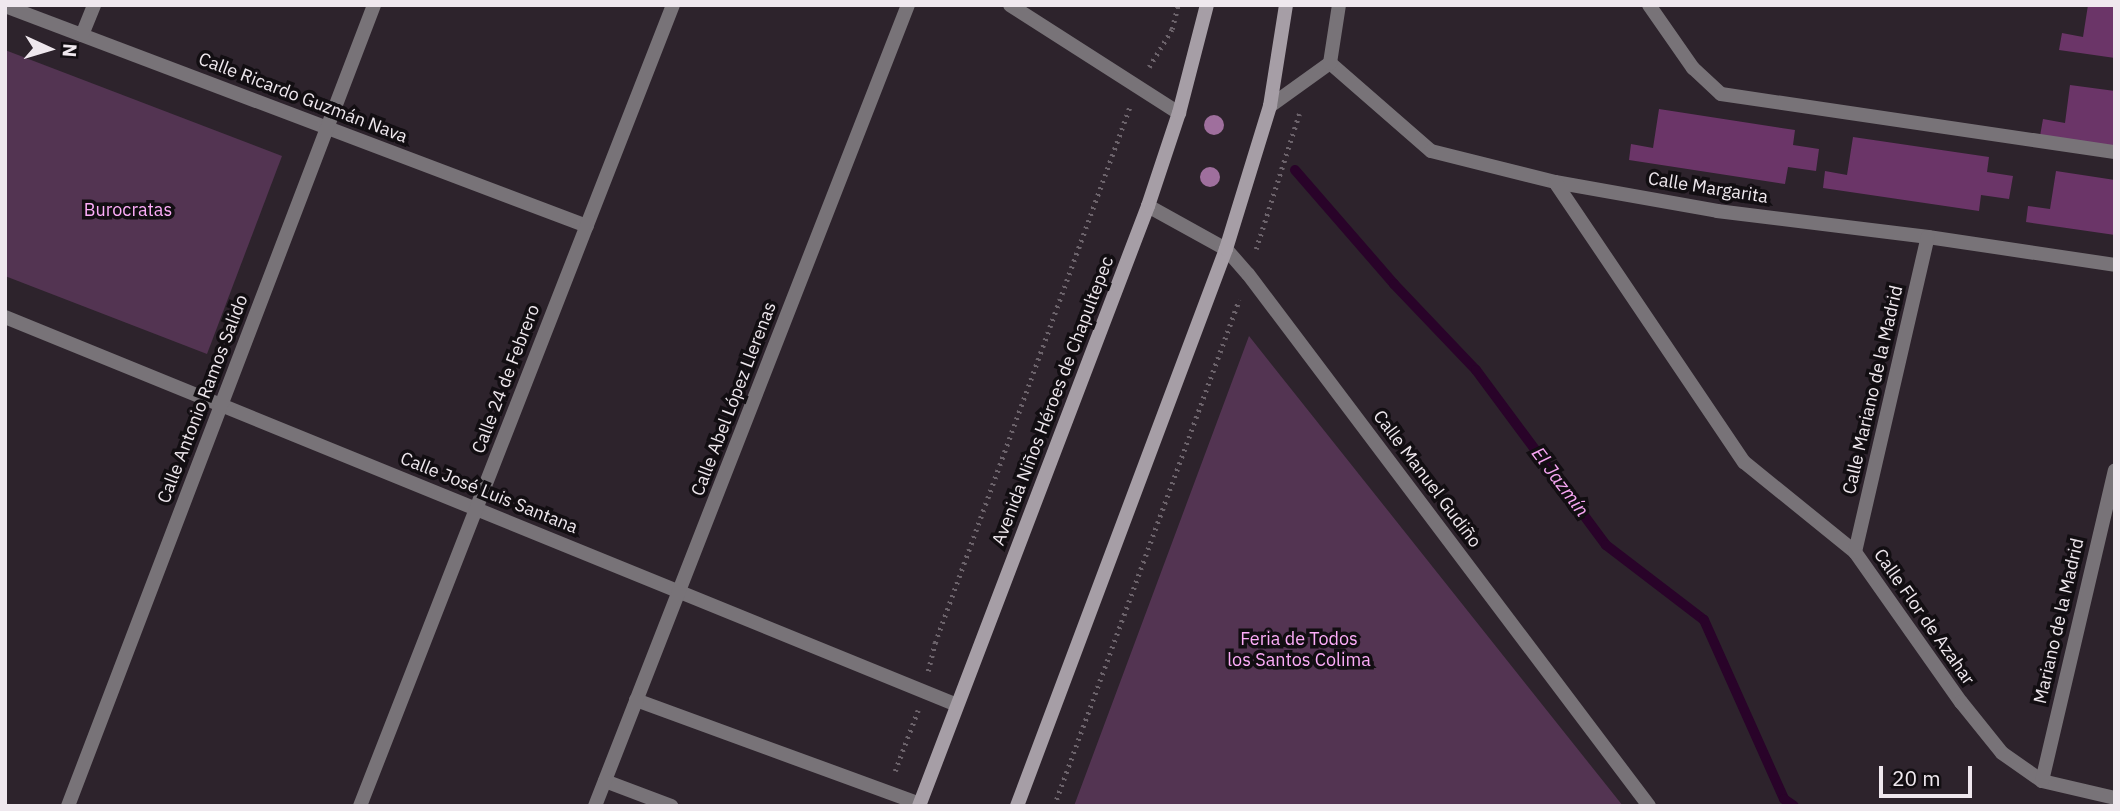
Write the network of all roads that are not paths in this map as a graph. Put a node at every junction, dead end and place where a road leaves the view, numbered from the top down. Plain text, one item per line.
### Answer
1 (94, 5) edge
2 (374, 5) edge
3 (673, 5) edge
4 (908, 5) edge
5 (1010, 5) edge
6 (1207, 5) edge
7 (1286, 5) edge
8 (1339, 5) edge
9 (1649, 5) edge
10 (5, 6) edge
11 (82, 35) junction
12 (1330, 63) junction
13 (1270, 106) junction
14 (1179, 113) junction
15 (326, 127) junction
16 (2115, 152) edge
17 (1555, 182) junction
18 (1149, 206) junction
19 (587, 226) junction
20 (1928, 237) junction
21 (1226, 249) junction
22 (2115, 265) edge
23 (5, 317) edge
24 (222, 405) junction
25 (2115, 470) edge
26 (476, 509) junction
27 (1855, 552) junction
28 (679, 592) junction
29 (636, 699) junction
30 (957, 705) junction
31 (605, 781) junction
32 (2042, 781) junction
33 (2115, 798) edge
34 (919, 805) edge
35 (68, 806) edge
36 (360, 806) edge
37 (595, 806) edge
38 (671, 806) edge
39 (1017, 806) edge
40 (1649, 806) edge

1 - 11 street
2 - 15 street, Calle Antonio Ramos Salido
3 - 19 street, Calle 24 de Febrero
4 - 28 street, Calle Abel López Llerenas
5 - 14 street
6 - 14 main road, Avenida Niños Héroes de Chapultepec
7 - 13 main road
8 - 12 street
9 - 16 street
10 - 11 street, Calle Ricardo Guzmán Nava
11 - 15 street, Calle Ricardo Guzmán Nava
12 - 13 street
12 - 17 street, Calle Margarita
13 - 21 main road
14 - 18 main road, Avenida Niños Héroes de Chapultepec
15 - 19 street, Calle Ricardo Guzmán Nava
15 - 24 street, Calle Antonio Ramos Salido
17 - 20 street, Calle Margarita
17 - 27 street, Calle Flor de Azahar
18 - 21 street, Calle Manuel Gudiño
18 - 30 main road, Avenida Niños Héroes de Chapultepec
19 - 26 street, Calle 24 de Febrero
20 - 22 street, Calle Margarita
20 - 27 street, Calle Mariano de la Madrid
21 - 39 main road
21 - 40 street, Calle Manuel Gudiño
23 - 24 street, Calle José Luis Santana
24 - 26 street, Calle José Luis Santana
24 - 35 street, Calle Antonio Ramos Salido
25 - 32 street, Mariano de la Madrid
26 - 28 street, Calle José Luis Santana
26 - 36 street, Calle 24 de Febrero
27 - 32 street, Calle Flor de Azahar
28 - 29 street, Calle Abel López Llerenas
28 - 30 street, Calle José Luis Santana
29 - 31 street, Calle Abel López Llerenas
29 - 34 street
30 - 34 main road, Avenida Niños Héroes de Chapultepec
31 - 37 street, Calle Abel López Llerenas
31 - 38 street
32 - 33 street, Calle Flor de Azahar

